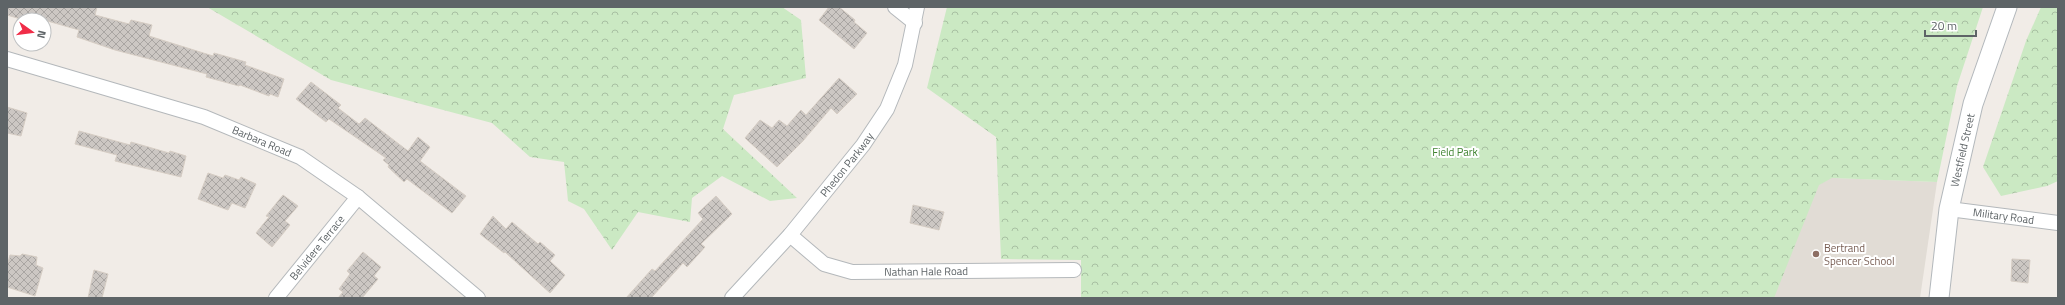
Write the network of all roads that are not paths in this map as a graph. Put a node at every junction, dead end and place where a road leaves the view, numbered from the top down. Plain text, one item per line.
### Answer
1 (895, 7) edge
2 (917, 7) edge
3 (2007, 7) edge
4 (915, 22) junction
5 (7, 59) edge
6 (358, 197) junction
7 (1949, 209) junction
8 (2058, 223) edge
9 (790, 235) junction
10 (1074, 270) dead end
11 (276, 298) edge
12 (478, 298) edge
13 (732, 298) edge
14 (1939, 298) edge

1 - 4 street
2 - 4 street, Phedon Parkway
3 - 7 main road, Westfield Street
4 - 9 street, Phedon Parkway
5 - 6 street, Barbara Road
6 - 11 street, Belvidere Terrace
6 - 12 street, Barbara Road
7 - 8 street, Military Road
7 - 14 main road, Westfield Street
9 - 10 street, Nathan Hale Road
9 - 13 street, Phedon Parkway

